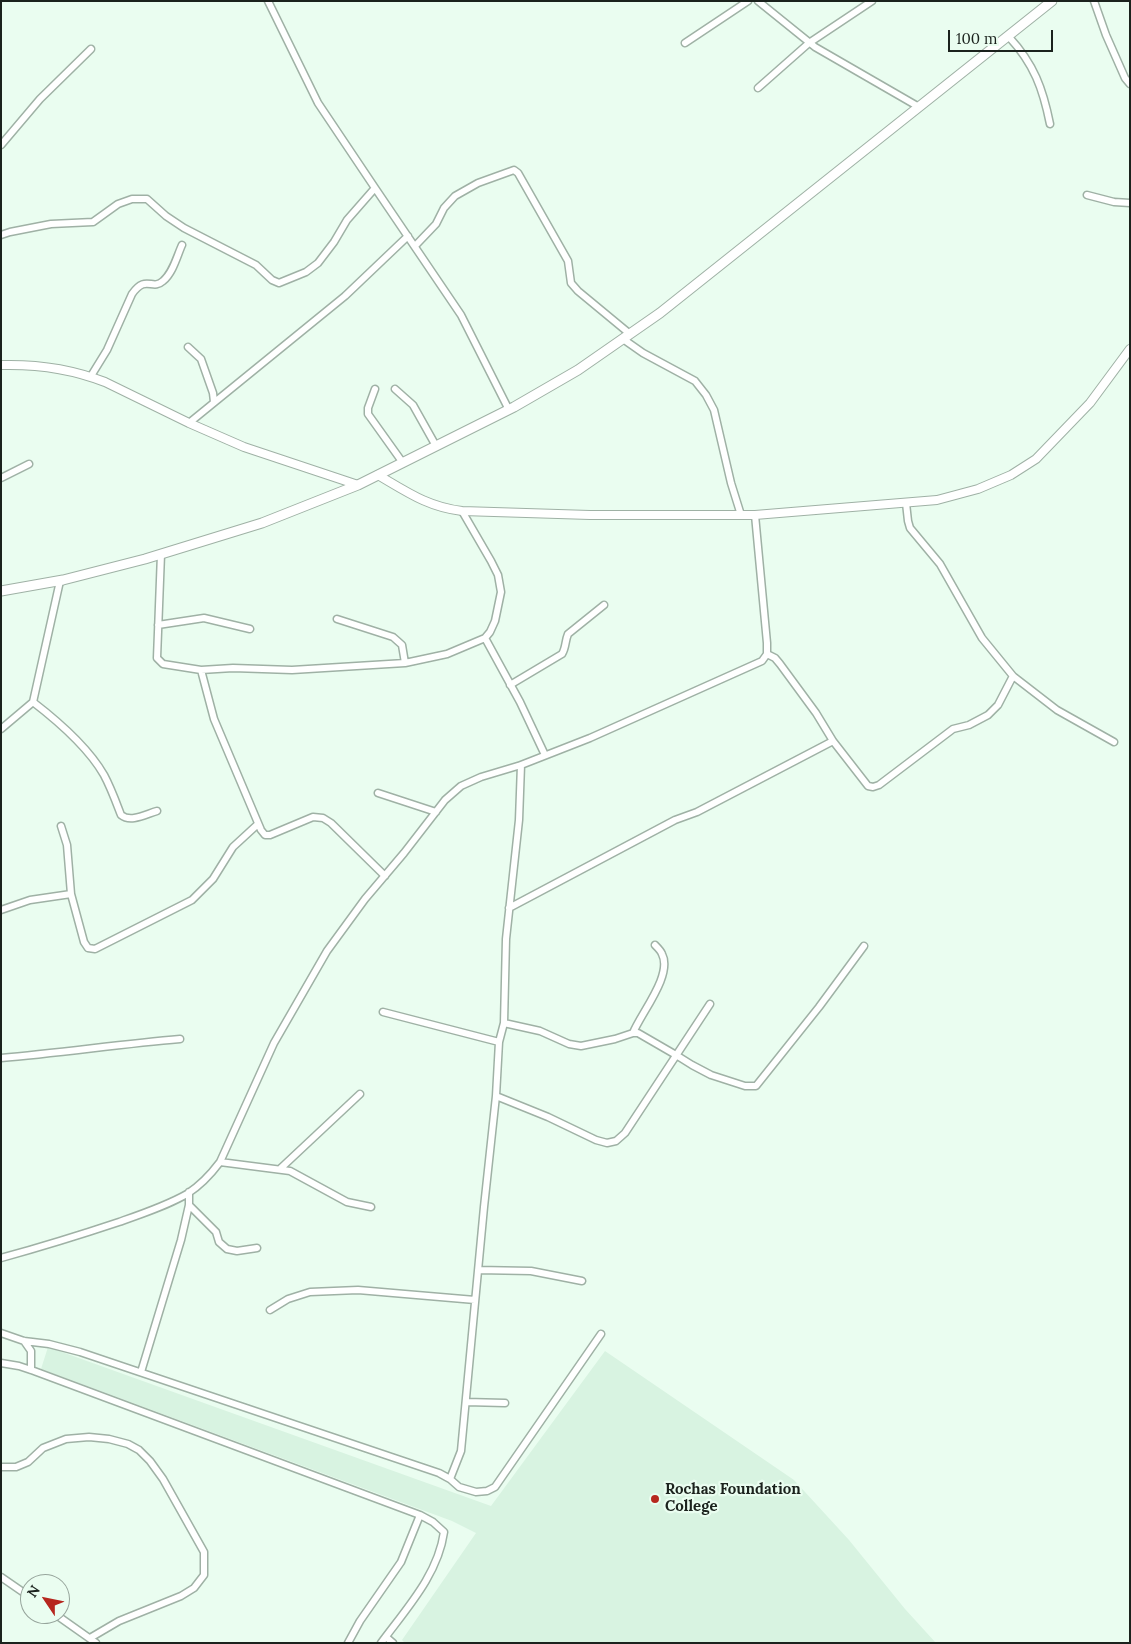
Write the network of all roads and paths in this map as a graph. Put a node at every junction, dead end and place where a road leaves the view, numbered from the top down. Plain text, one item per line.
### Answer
1 (268, 1) edge
2 (748, 1) edge
3 (758, 1) edge
4 (872, 1) edge
5 (1052, 1) edge
6 (1094, 1) edge
7 (1009, 37) junction
8 (809, 43) junction
9 (685, 44) dead end
10 (91, 50) dead end
11 (1130, 84) edge
12 (758, 88) dead end
13 (919, 108) junction
14 (1050, 124) dead end
15 (1, 145) edge
16 (375, 188) junction
17 (1087, 195) dead end
18 (1130, 202) edge
19 (1, 235) edge
20 (408, 236) junction
21 (182, 245) dead end
22 (415, 246) junction
23 (626, 337) junction
24 (188, 347) dead end
25 (1128, 354) edge
26 (1, 364) edge
27 (91, 376) junction
28 (375, 389) dead end
29 (396, 389) dead end
30 (214, 402) junction
31 (509, 410) junction
32 (189, 423) junction
33 (436, 446) junction
34 (403, 463) junction
35 (29, 464) dead end
36 (378, 475) junction
37 (1, 478) edge
38 (358, 485) junction
39 (906, 503) junction
40 (462, 511) junction
41 (741, 515) junction
42 (756, 515) junction
43 (161, 554) junction
44 (60, 581) junction
45 (1, 591) edge
46 (604, 605) dead end
47 (337, 619) dead end
48 (158, 626) junction
49 (250, 629) dead end
50 (485, 638) junction
51 (767, 654) junction
52 (405, 663) junction
53 (201, 670) junction
54 (1013, 676) junction
55 (510, 685) junction
56 (33, 702) junction
57 (1, 729) edge
58 (833, 742) junction
59 (1114, 742) dead end
60 (545, 755) junction
61 (521, 764) junction
62 (378, 793) dead end
63 (157, 811) dead end
64 (436, 812) junction
65 (258, 824) junction
66 (61, 826) dead end
67 (384, 876) junction
68 (71, 894) junction
69 (509, 908) junction
70 (1, 910) edge
71 (655, 945) dead end
72 (864, 946) dead end
73 (710, 1004) dead end
74 (383, 1012) dead end
75 (504, 1023) junction
76 (633, 1033) junction
77 (180, 1039) dead end
78 (499, 1042) junction
79 (676, 1055) junction
80 (1, 1058) edge
81 (360, 1094) dead end
82 (496, 1096) junction
83 (220, 1162) junction
84 (281, 1168) junction
85 (189, 1192) junction
86 (189, 1205) junction
87 (372, 1207) dead end
88 (257, 1248) dead end
89 (1, 1258) edge
90 (478, 1270) junction
91 (582, 1281) dead end
92 (475, 1300) junction
93 (270, 1310) dead end
94 (1, 1333) edge
95 (600, 1334) dead end
96 (24, 1341) junction
97 (1, 1363) edge
98 (31, 1370) junction
99 (141, 1372) junction
100 (466, 1402) junction
101 (505, 1403) dead end
102 (1, 1467) edge
103 (450, 1479) junction
104 (420, 1515) junction
105 (1, 1577) edge
106 (20, 1590) edge
107 (70, 1624) edge
108 (90, 1638) junction
109 (383, 1640) edge
110 (96, 1643) edge
111 (348, 1643) edge
112 (393, 1643) edge

1 - 16 street
2 - 9 street
3 - 8 street
4 - 8 street
5 - 7 main road
6 - 11 street
7 - 13 main road
7 - 14 street
8 - 12 street
8 - 13 street
10 - 15 street
13 - 23 main road
16 - 19 street
16 - 20 street
17 - 18 street
20 - 22 street
20 - 30 street
21 - 27 street
22 - 23 street
22 - 31 street
23 - 31 main road
23 - 41 street
24 - 30 street
25 - 39 street
26 - 27 street
27 - 32 street
28 - 34 street
29 - 33 street
30 - 32 street
31 - 33 main road
32 - 38 street
33 - 34 main road
34 - 36 main road
35 - 37 street
36 - 38 main road
36 - 40 street
38 - 43 main road
39 - 42 street
39 - 54 street
40 - 41 street
40 - 50 street
41 - 42 street
42 - 51 street
43 - 44 main road
43 - 48 street
44 - 45 main road
44 - 56 street
46 - 55 street
47 - 52 street
48 - 49 street
48 - 53 street
50 - 52 street
50 - 55 street
51 - 58 street
51 - 60 street
52 - 53 street
53 - 65 street
54 - 58 street
54 - 59 street
55 - 60 street
56 - 57 street
56 - 63 street
58 - 69 street
60 - 61 street
61 - 64 street
61 - 69 street
62 - 64 street
64 - 67 street
65 - 67 street
65 - 68 street
66 - 68 street
67 - 83 street
68 - 70 street
69 - 75 street
71 - 76 street
72 - 79 street
73 - 79 street
74 - 78 street
75 - 76 street
75 - 78 street
76 - 79 street
77 - 80 street
78 - 82 street
79 - 82 street
81 - 84 street
82 - 90 street
83 - 84 street
83 - 85 street
84 - 87 street
85 - 86 street
85 - 89 street
86 - 88 street
86 - 99 street
90 - 91 street
90 - 92 street
92 - 93 street
92 - 100 street
94 - 96 street
95 - 103 street
96 - 98 street
96 - 99 street
97 - 98 street
98 - 104 street
99 - 103 street
100 - 101 street
100 - 103 street
102 - 108 street
104 - 109 street
104 - 111 street
105 - 106 street
107 - 108 street
108 - 110 street
109 - 112 street

